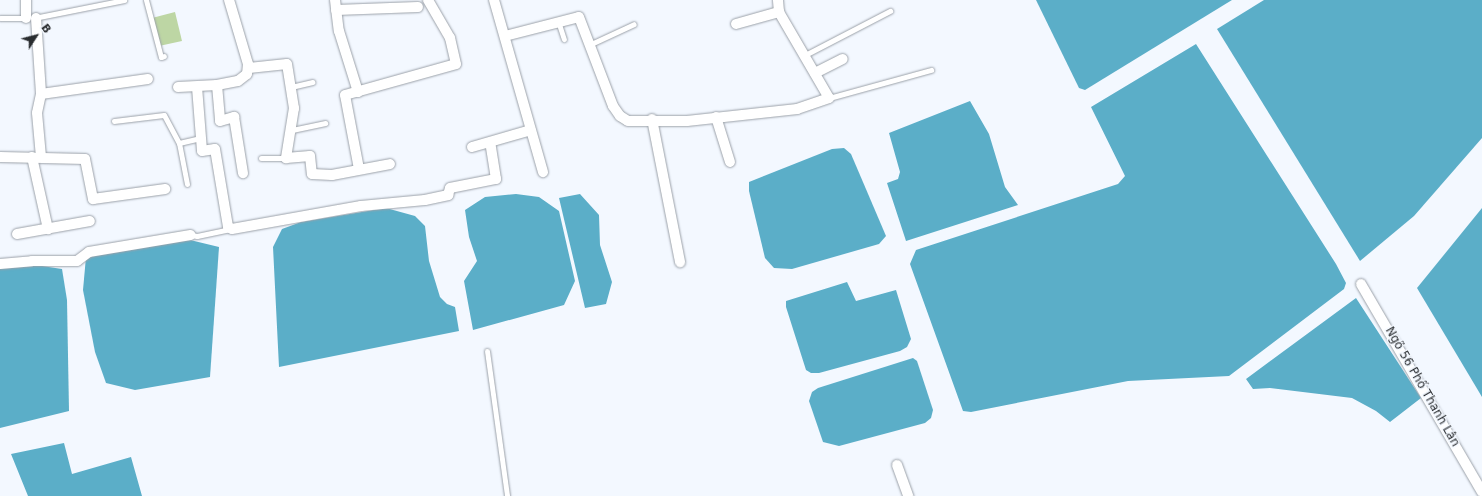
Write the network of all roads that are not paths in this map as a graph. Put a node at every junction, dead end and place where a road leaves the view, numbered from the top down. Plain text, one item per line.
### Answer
1 (26, 0) edge
2 (124, 0) edge
3 (146, 0) edge
4 (229, 0) edge
5 (428, 0) edge
6 (494, 0) edge
7 (778, 0) edge
8 (336, 5) edge
9 (418, 8) dead end
10 (779, 12) junction
11 (890, 12) dead end
12 (0, 18) edge
13 (31, 18) junction
14 (558, 22) junction
15 (634, 24) dead end
16 (736, 24) dead end
17 (505, 36) junction
18 (564, 39) dead end
19 (591, 44) junction
20 (805, 55) junction
21 (164, 56) dead end
22 (843, 59) dead end
23 (249, 68) junction
24 (931, 70) dead end
25 (815, 73) junction
26 (148, 78) dead end
27 (312, 82) dead end
28 (217, 85) junction
29 (178, 87) dead end
30 (197, 87) junction
31 (291, 87) junction
32 (358, 92) junction
33 (41, 94) junction
34 (829, 98) junction
35 (716, 117) junction
36 (652, 119) junction
37 (114, 121) dead end
38 (325, 123) dead end
39 (292, 130) junction
40 (532, 130) junction
41 (200, 138) junction
42 (490, 142) junction
43 (179, 143) junction
44 (472, 147) dead end
45 (0, 157) edge
46 (36, 157) junction
47 (261, 158) dead end
48 (286, 158) junction
49 (730, 162) dead end
50 (390, 164) dead end
51 (359, 169) junction
52 (543, 172) dead end
53 (243, 173) dead end
54 (187, 184) dead end
55 (165, 189) dead end
56 (90, 221) dead end
57 (230, 228) junction
58 (48, 229) junction
59 (17, 234) dead end
60 (191, 234) joint
61 (680, 262) dead end
62 (0, 264) edge
63 (1361, 284) dead end
64 (488, 351) dead end
65 (897, 465) dead end
66 (1482, 492) edge
67 (507, 496) edge
68 (908, 496) edge

1 - 13 street
2 - 13 lane
3 - 21 lane
4 - 23 street
5 - 32 street
6 - 17 street
7 - 10 street
8 - 9 street
8 - 32 street
10 - 16 street
10 - 20 street
11 - 20 lane
12 - 13 lane
13 - 33 street
14 - 17 street
14 - 18 lane
14 - 19 street
15 - 19 lane
17 - 40 street
19 - 36 street
20 - 25 street
22 - 25 street
23 - 28 street
23 - 31 street
24 - 34 lane
25 - 34 street
26 - 33 street
27 - 31 lane
28 - 30 street
28 - 53 street
29 - 30 street
30 - 41 street
31 - 39 street
32 - 51 street
33 - 46 street
34 - 35 street
35 - 36 street
35 - 49 street
36 - 61 street
37 - 43 lane
38 - 39 lane
39 - 48 street
40 - 42 street
40 - 52 street
41 - 43 lane
41 - 57 street
42 - 44 street
42 - 57 street
43 - 54 lane
45 - 46 street
46 - 55 street
46 - 58 street
47 - 48 lane
48 - 51 street
50 - 51 street
56 - 58 street
57 - 60 lane
58 - 59 street
60 - 62 street
63 - 66 street, Ngõ 56 Phố Thanh Lân
64 - 67 lane
65 - 68 street

